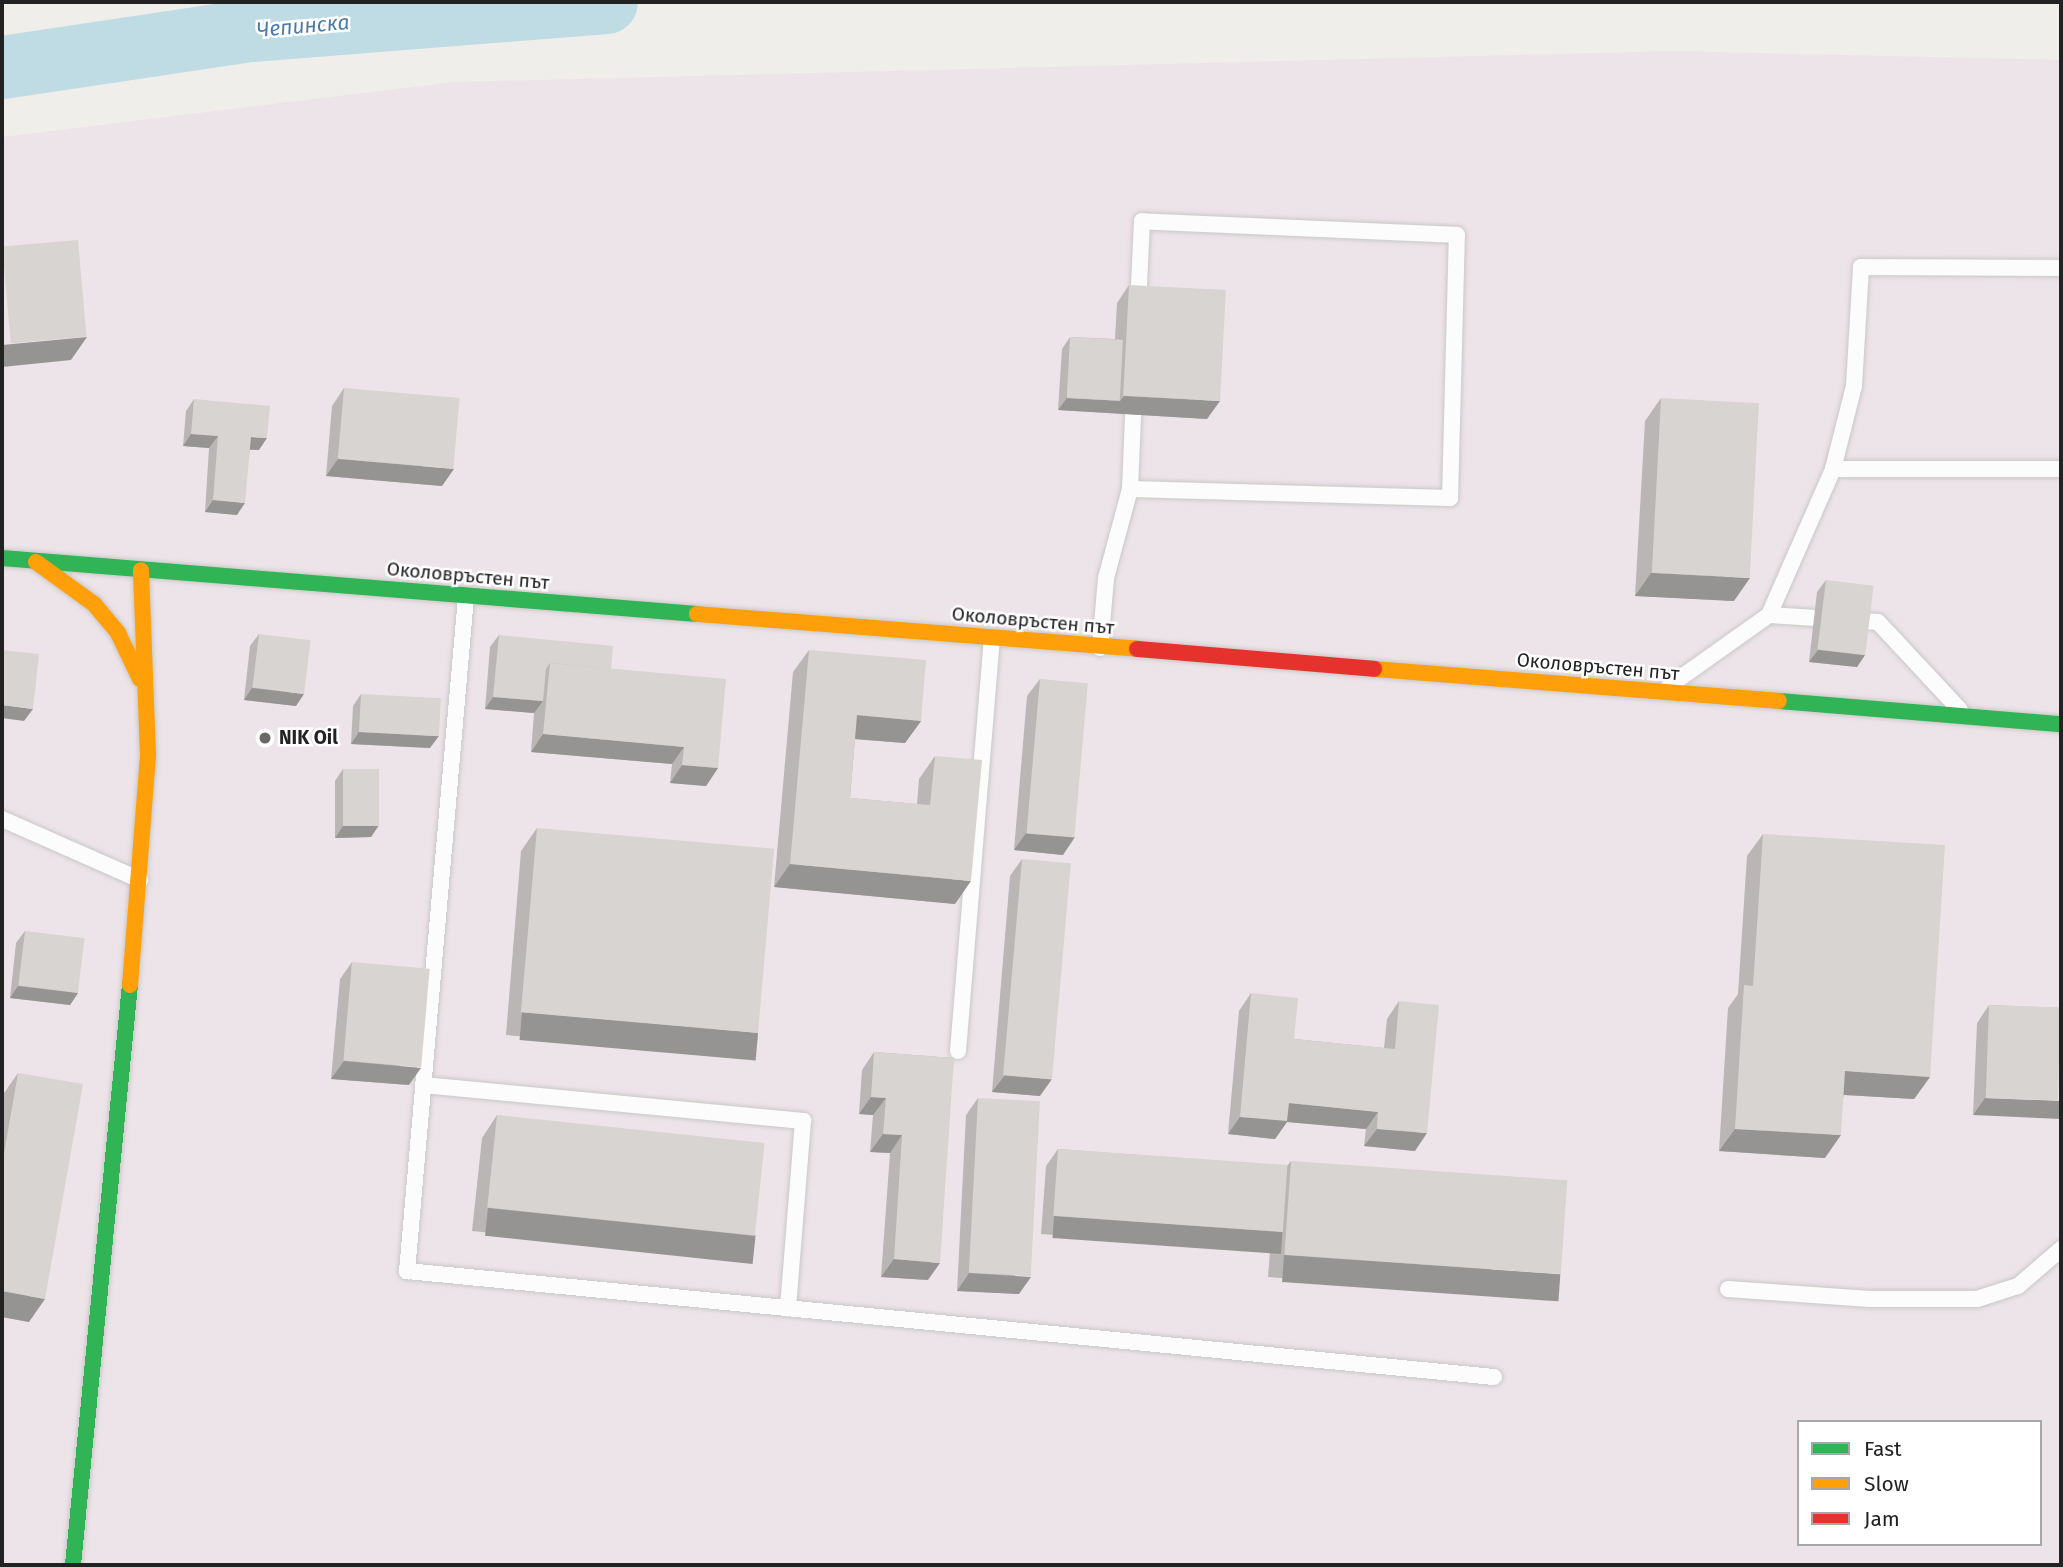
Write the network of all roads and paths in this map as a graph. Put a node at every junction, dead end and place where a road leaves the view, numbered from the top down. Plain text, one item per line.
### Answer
1 (2061, 268) edge
2 (1137, 328) edge
3 (1135, 382) edge
4 (2061, 469) edge
5 (1833, 470) junction
6 (1130, 489) junction
7 (2, 558) edge
8 (34, 561) junction
9 (141, 570) junction
10 (466, 597) junction
11 (1769, 615) junction
12 (992, 639) junction
13 (1100, 648) junction
14 (1660, 693) junction
15 (146, 698) junction
16 (1966, 717) junction
17 (2061, 724) edge
18 (2, 819) edge
19 (140, 880) junction
20 (958, 1051) dead end
21 (423, 1085) junction
22 (2061, 1249) edge
23 (1728, 1289) dead end
24 (788, 1308) junction
25 (1493, 1377) dead end
26 (73, 1565) edge

1 - 5 lane
2 - 6 lane
3 - 6 lane
4 - 5 lane
5 - 11 lane
6 - 13 lane
7 - 8 street, Околовръстен път
8 - 9 street, Околовръстен път
8 - 15 street
9 - 10 street, Околовръстен път
9 - 15 street
10 - 12 street, Околовръстен път
10 - 21 lane
11 - 14 lane
11 - 16 lane
12 - 13 street, Околовръстен път
12 - 20 lane
13 - 14 street, Околовръстен път
14 - 16 street, Околовръстен път
15 - 19 street
16 - 17 street, Околовръстен път
18 - 19 lane
19 - 26 street
21 - 24 lane
21 - 24 lane
22 - 23 lane
24 - 25 lane

